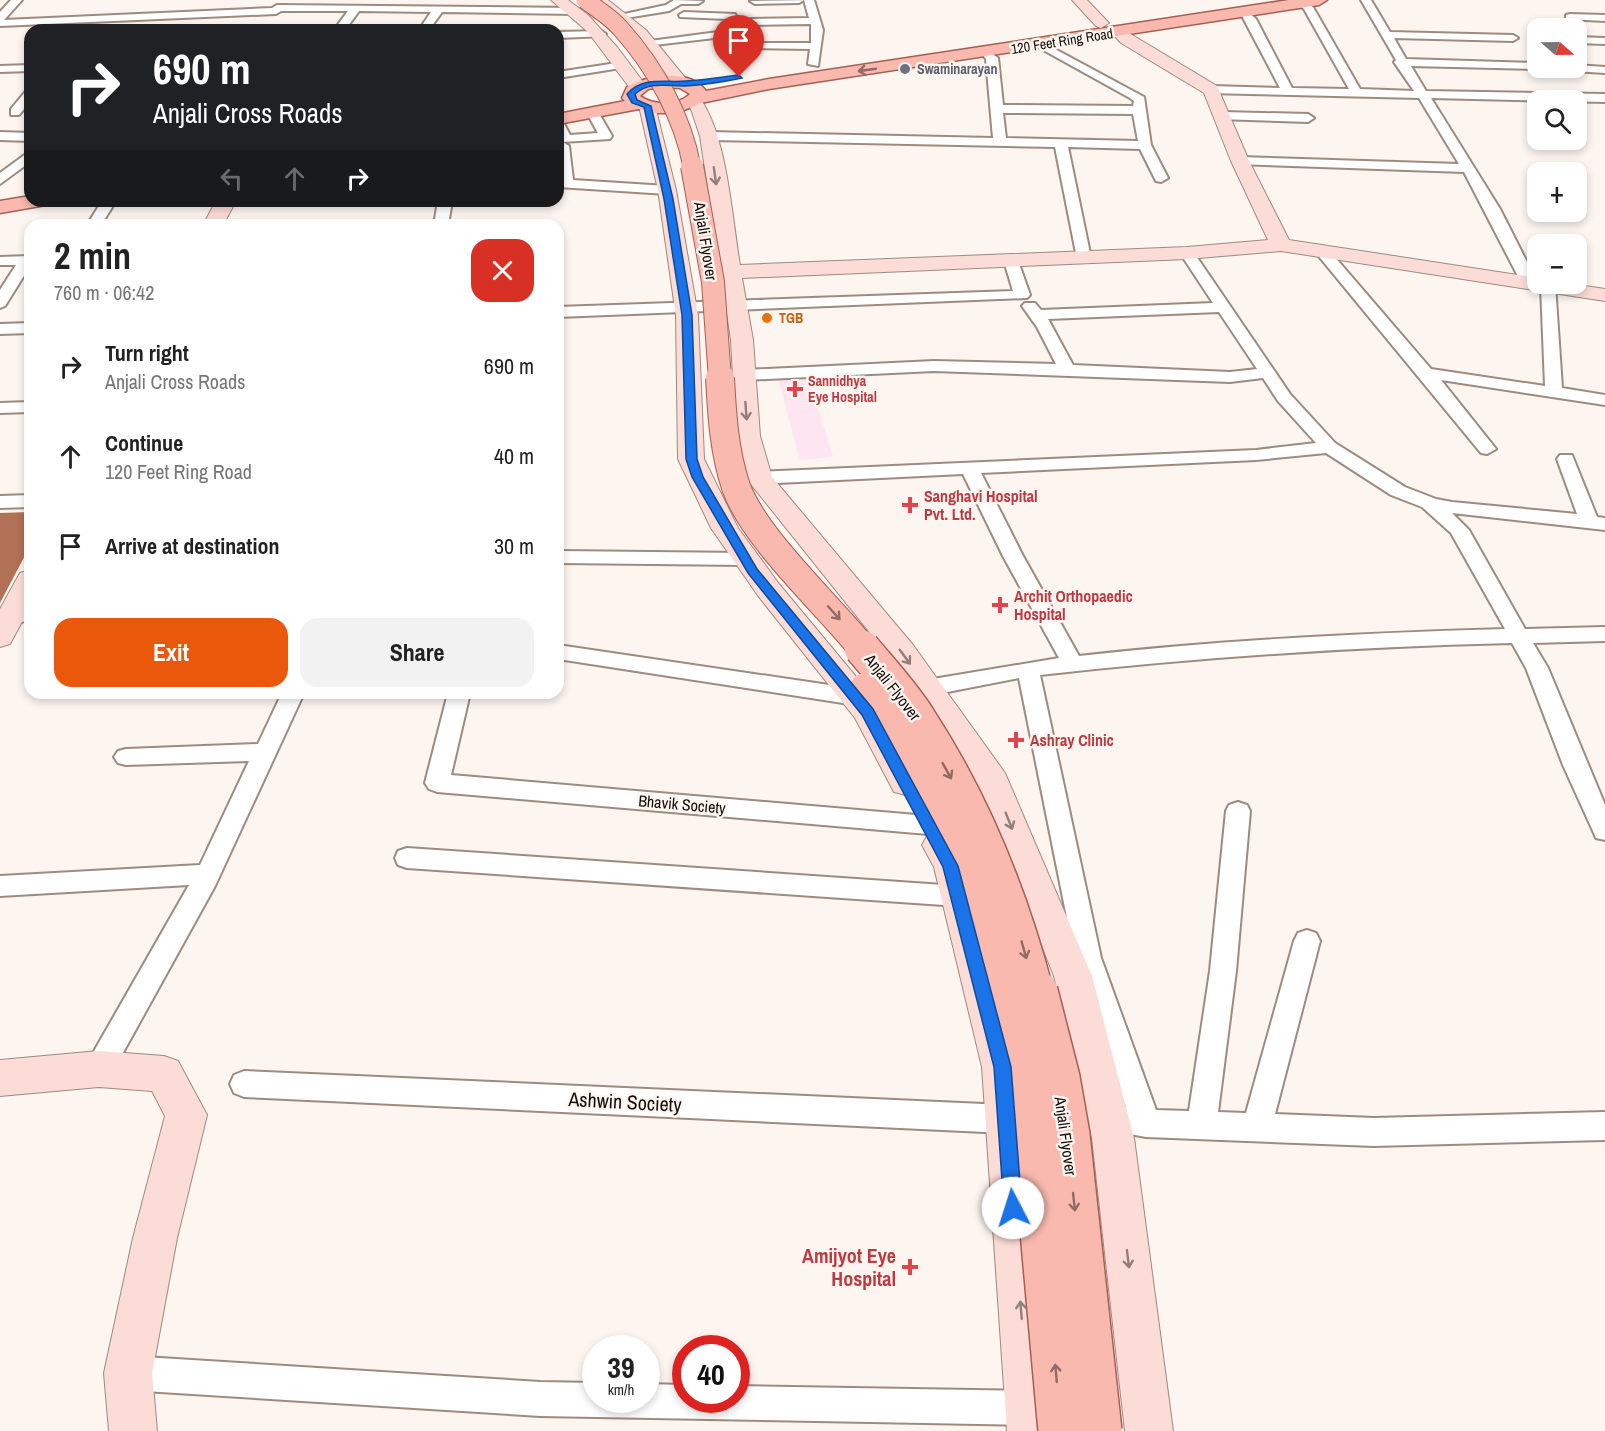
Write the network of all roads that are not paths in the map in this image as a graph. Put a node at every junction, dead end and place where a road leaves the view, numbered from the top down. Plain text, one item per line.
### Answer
1 (17, 0) edge
2 (190, 0) edge
3 (558, 0) edge
4 (599, 0) edge
5 (798, 0) edge
6 (1080, 0) edge
7 (1319, 0) edge
8 (1366, 0) edge
9 (706, 1) edge
10 (754, 1) edge
11 (1300, 3) junction
12 (359, 4) edge
13 (577, 4) edge
14 (102, 6) dead end
15 (278, 6) edge
16 (1247, 6) edge
17 (438, 9) junction
18 (812, 11) edge
19 (181, 15) junction
20 (684, 15) dead end
21 (620, 16) junction
22 (750, 17) dead end
23 (1570, 17) dead end
24 (0, 18) edge
25 (92, 18) junction
26 (1605, 18) edge
27 (0, 23) edge
28 (1101, 23) junction
29 (87, 24) edge
30 (176, 24) edge
31 (271, 24) edge
32 (344, 24) edge
33 (428, 24) edge
34 (1119, 32) junction
35 (564, 34) edge
36 (601, 34) junction
37 (755, 34) dead end
38 (1385, 35) junction
39 (1513, 38) dead end
40 (817, 40) junction
41 (1587, 40) edge
42 (1605, 41) edge
43 (650, 44) junction
44 (1040, 44) junction
45 (758, 46) dead end
46 (987, 53) junction
47 (1400, 62) junction
48 (814, 64) junction
49 (623, 65) junction
50 (1527, 66) edge
51 (24, 68) edge
52 (1587, 68) edge
53 (0, 69) edge
54 (1605, 69) edge
55 (564, 74) edge
56 (1211, 90) junction
57 (689, 91) junction
58 (1288, 91) junction
59 (1356, 93) junction
60 (1421, 94) junction
61 (639, 98) junction
62 (1605, 98) edge
63 (24, 101) edge
64 (564, 105) edge
65 (997, 109) junction
66 (1138, 110) junction
67 (15, 112) dead end
68 (593, 113) junction
69 (1222, 116) junction
70 (1308, 118) dead end
71 (564, 120) edge
72 (564, 134) edge
73 (0, 136) edge
74 (710, 136) junction
75 (24, 138) edge
76 (1000, 142) junction
77 (1061, 143) junction
78 (1145, 145) junction
79 (24, 160) edge
80 (1240, 161) junction
81 (1466, 168) junction
82 (1161, 178) dead end
83 (0, 180) edge
84 (564, 184) edge
85 (667, 190) junction
86 (24, 191) edge
87 (0, 194) edge
88 (24, 203) edge
89 (0, 207) edge
90 (1281, 245) junction
91 (1322, 251) junction
92 (1187, 254) junction
93 (1084, 258) junction
94 (24, 260) edge
95 (0, 261) edge
96 (1011, 261) junction
97 (24, 266) edge
98 (1527, 266) edge
99 (729, 272) junction
100 (1527, 282) edge
101 (1587, 292) edge
102 (1540, 294) edge
103 (1022, 295) junction
104 (1605, 295) edge
105 (0, 303) edge
106 (736, 306) junction
107 (1222, 307) junction
108 (686, 308) junction
109 (564, 312) edge
110 (1037, 315) junction
111 (24, 328) edge
112 (0, 329) edge
113 (1067, 370) junction
114 (1267, 373) junction
115 (1426, 373) junction
116 (744, 375) junction
117 (1554, 392) junction
118 (1605, 400) edge
119 (24, 407) edge
120 (0, 408) edge
121 (1329, 447) junction
122 (1487, 449) dead end
123 (1566, 459) dead end
124 (970, 468) junction
125 (759, 478) junction
126 (24, 501) edge
127 (0, 502) edge
128 (1428, 503) junction
129 (1597, 522) edge
130 (564, 557) edge
131 (745, 560) junction
132 (24, 591) edge
133 (10, 620) edge
134 (1605, 634) edge
135 (1520, 635) junction
136 (564, 653) edge
137 (1072, 662) junction
138 (1028, 669) junction
139 (927, 688) junction
140 (856, 697) junction
141 (290, 699) edge
142 (458, 699) edge
143 (266, 752) junction
144 (126, 757) dead end
145 (1238, 811) dead end
146 (928, 825) junction
147 (1605, 831) edge
148 (407, 858) dead end
149 (208, 874) junction
150 (0, 886) edge
151 (958, 896) junction
152 (1307, 941) dead end
153 (99, 1069) junction
154 (0, 1078) edge
155 (244, 1084) dead end
156 (1006, 1119) junction
157 (1127, 1121) junction
158 (1202, 1125) junction
159 (1257, 1125) junction
160 (1605, 1126) edge
161 (128, 1373) junction
162 (1030, 1419) edge
163 (133, 1431) edge
164 (1061, 1431) edge
165 (1099, 1431) edge
166 (1149, 1431) edge

1 - 24 street
2 - 19 street
3 - 13 street
4 - 21 street
5 - 10 street
6 - 28 street
7 - 11 main road, 120 Feet Ring Road
8 - 38 street
9 - 21 street
11 - 16 main road, 120 Feet Ring Road
11 - 59 street
12 - 15 street
12 - 17 street
12 - 32 street
13 - 17 street
13 - 36 street
164 -> 13 main road, Anjali Flyover, bridge
13 -> 165 main road, Anjali Flyover, bridge
14 - 25 street
15 - 19 street
15 - 31 street
16 - 28 main road, 120 Feet Ring Road
16 - 34 main road, 120 Feet Ring Road
16 - 58 street
17 - 33 street
18 - 22 street
18 - 40 street
19 - 25 street
19 - 30 street
20 - 43 street
21 - 43 street
23 - 26 street
25 - 27 street
25 - 29 street
28 - 48 main road, 120 Feet Ring Road
34 - 44 main road, 120 Feet Ring Road
34 - 56 street
35 - 36 street
36 - 49 street
37 - 40 street
38 - 39 street
38 - 47 street
40 - 45 street
40 - 48 street
41 - 42 street
43 - 57 street
44 - 46 main road, 120 Feet Ring Road
44 - 66 street
46 -> 57 main road, 120 Feet Ring Road
46 - 65 street
47 - 50 street
47 - 60 street
48 - 57 main road, 120 Feet Ring Road
49 - 55 street
49 - 61 street
51 - 53 street
52 - 54 street
56 - 58 street
56 - 69 street
57 - 61 main road
57 - 61 main road
57 - 74 street
58 - 59 street
59 - 60 street
60 - 62 street
60 - 81 street
61 - 64 main road
61 - 68 main road
61 - 85 street
63 - 67 street
65 - 66 street
65 - 76 street
66 - 78 street
68 - 71 main road
68 - 72 street
69 - 70 street
69 - 80 street
73 - 75 street
74 - 76 street
74 -> 99 street
76 - 77 street
77 - 78 street
77 - 93 street
78 - 82 street
79 - 83 street
80 - 81 street
80 - 90 street
81 - 98 street
84 - 85 street
85 - 108 street
86 - 87 main road
88 - 89 main road
90 - 91 street
90 - 92 street
91 - 100 street
91 - 115 street
92 - 93 street
92 - 107 street
93 - 96 street
94 - 95 street
96 - 99 street
96 - 103 street
97 - 105 street
99 - 106 street
101 - 104 street
102 - 117 street
103 - 106 street
103 - 110 street
106 - 108 street
106 - 116 street
107 - 110 street
107 - 114 street
108 - 109 street
108 - 131 street
110 - 113 street
111 - 112 street
113 - 114 street
113 - 116 street
114 - 121 street
115 - 117 street
115 - 122 street
116 -> 125 street
117 - 118 street
119 - 120 street
121 - 124 street
121 - 128 street
123 - 129 street
124 - 125 street
124 - 137 street
125 -> 139 street
126 - 127 street
128 - 129 street
128 - 135 street
130 - 131 street
131 - 140 street
132 - 133 street
134 - 135 street
135 - 137 street
135 - 147 street
136 - 140 street
137 - 138 street
138 - 139 street
138 - 157 street
139 - 140 street
139 -> 157 street
140 - 146 street
141 - 143 street
142 - 146 street, Bhavik Society
143 - 144 street
143 - 149 street
145 - 158 street
146 - 151 street
148 - 151 street
149 - 150 street
149 - 153 street
151 - 156 street
152 - 159 street
153 - 154 street
153 - 161 street
155 - 156 street, Ashwin Society
156 - 157 street
162 -> 156 street
157 - 158 street
157 -> 166 street
158 - 159 street
159 - 160 street
161 - 162 street
161 - 163 street

